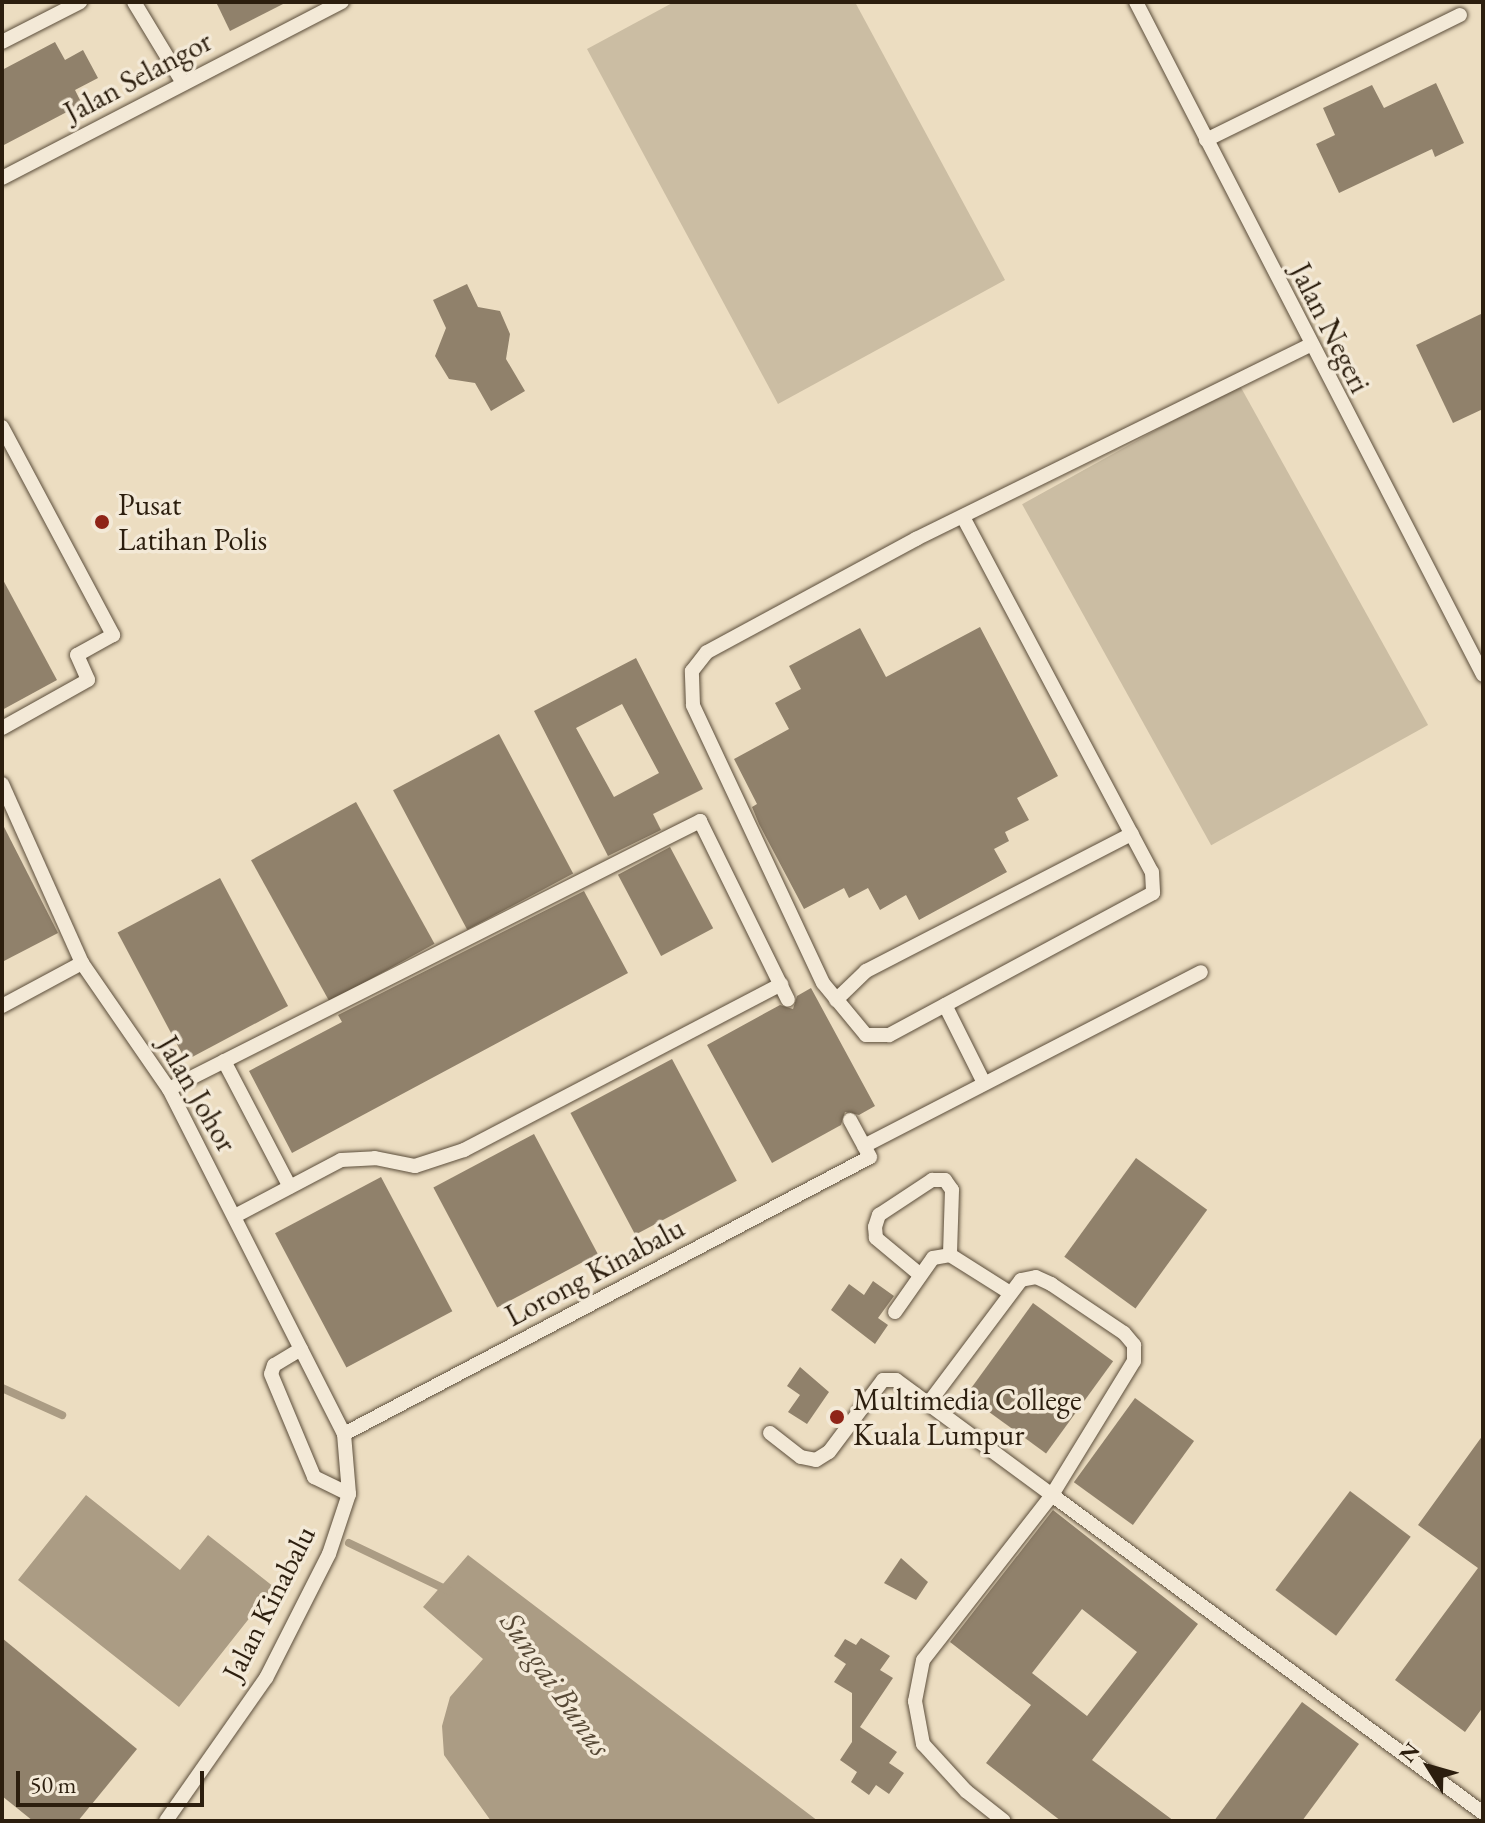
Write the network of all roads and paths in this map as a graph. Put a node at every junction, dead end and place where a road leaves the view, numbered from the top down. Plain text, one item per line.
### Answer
1 (80, 2) edge
2 (134, 2) edge
3 (342, 2) edge
4 (1136, 2) edge
5 (1460, 15) dead end
6 (2, 42) edge
7 (183, 83) junction
8 (1206, 140) junction
9 (2, 178) edge
10 (1310, 345) junction
11 (2, 427) edge
12 (963, 517) junction
13 (1483, 675) edge
14 (2, 728) edge
15 (2, 784) edge
16 (1132, 834) junction
17 (82, 963) junction
18 (1201, 972) dead end
19 (781, 984) junction
20 (788, 1000) dead end
21 (836, 1000) junction
22 (945, 1005) junction
23 (2, 1006) edge
24 (224, 1061) junction
25 (984, 1083) junction
26 (169, 1089) junction
27 (850, 1120) dead end
28 (867, 1152) junction
29 (290, 1187) junction
30 (235, 1216) junction
31 (950, 1255) junction
32 (918, 1273) junction
33 (1010, 1293) junction
34 (895, 1312) dead end
35 (301, 1349) junction
36 (928, 1404) junction
37 (770, 1433) dead end
38 (344, 1434) junction
39 (349, 1494) junction
40 (1052, 1495) junction
41 (1483, 1813) edge
42 (166, 1821) edge
43 (1004, 1821) edge

1 - 6 lane
2 - 7 lane
3 - 7 lane, Jalan Selangor
4 - 8 lane, Jalan Negeri
5 - 8 lane
7 - 9 lane, Jalan Selangor
8 - 10 lane, Jalan Negeri
10 - 12 lane
10 - 13 lane, Jalan Negeri
11 - 14 lane
12 - 16 lane
12 - 21 lane
15 - 17 lane, Jalan Johor
16 - 21 lane
16 - 22 lane
17 - 23 lane
17 - 26 lane, Jalan Johor
18 - 25 lane, Lorong Kinabalu
19 - 20 lane
19 - 24 lane
19 - 29 lane
21 - 22 lane
22 - 25 lane
24 - 26 lane
24 - 29 lane
25 - 28 lane, Lorong Kinabalu
26 - 30 lane, Jalan Johor
27 - 28 lane
28 - 38 lane, Lorong Kinabalu
29 - 30 lane
30 - 35 lane, Jalan Johor
31 - 32 lane
31 - 32 lane
31 - 33 lane
32 - 34 lane
33 - 36 lane
33 - 40 lane
35 - 38 lane, Jalan Johor
35 - 39 lane
36 - 37 lane
36 - 40 lane
38 - 39 lane, Jalan Kinabalu
39 - 42 lane, Jalan Kinabalu
40 - 41 lane
40 - 43 lane

